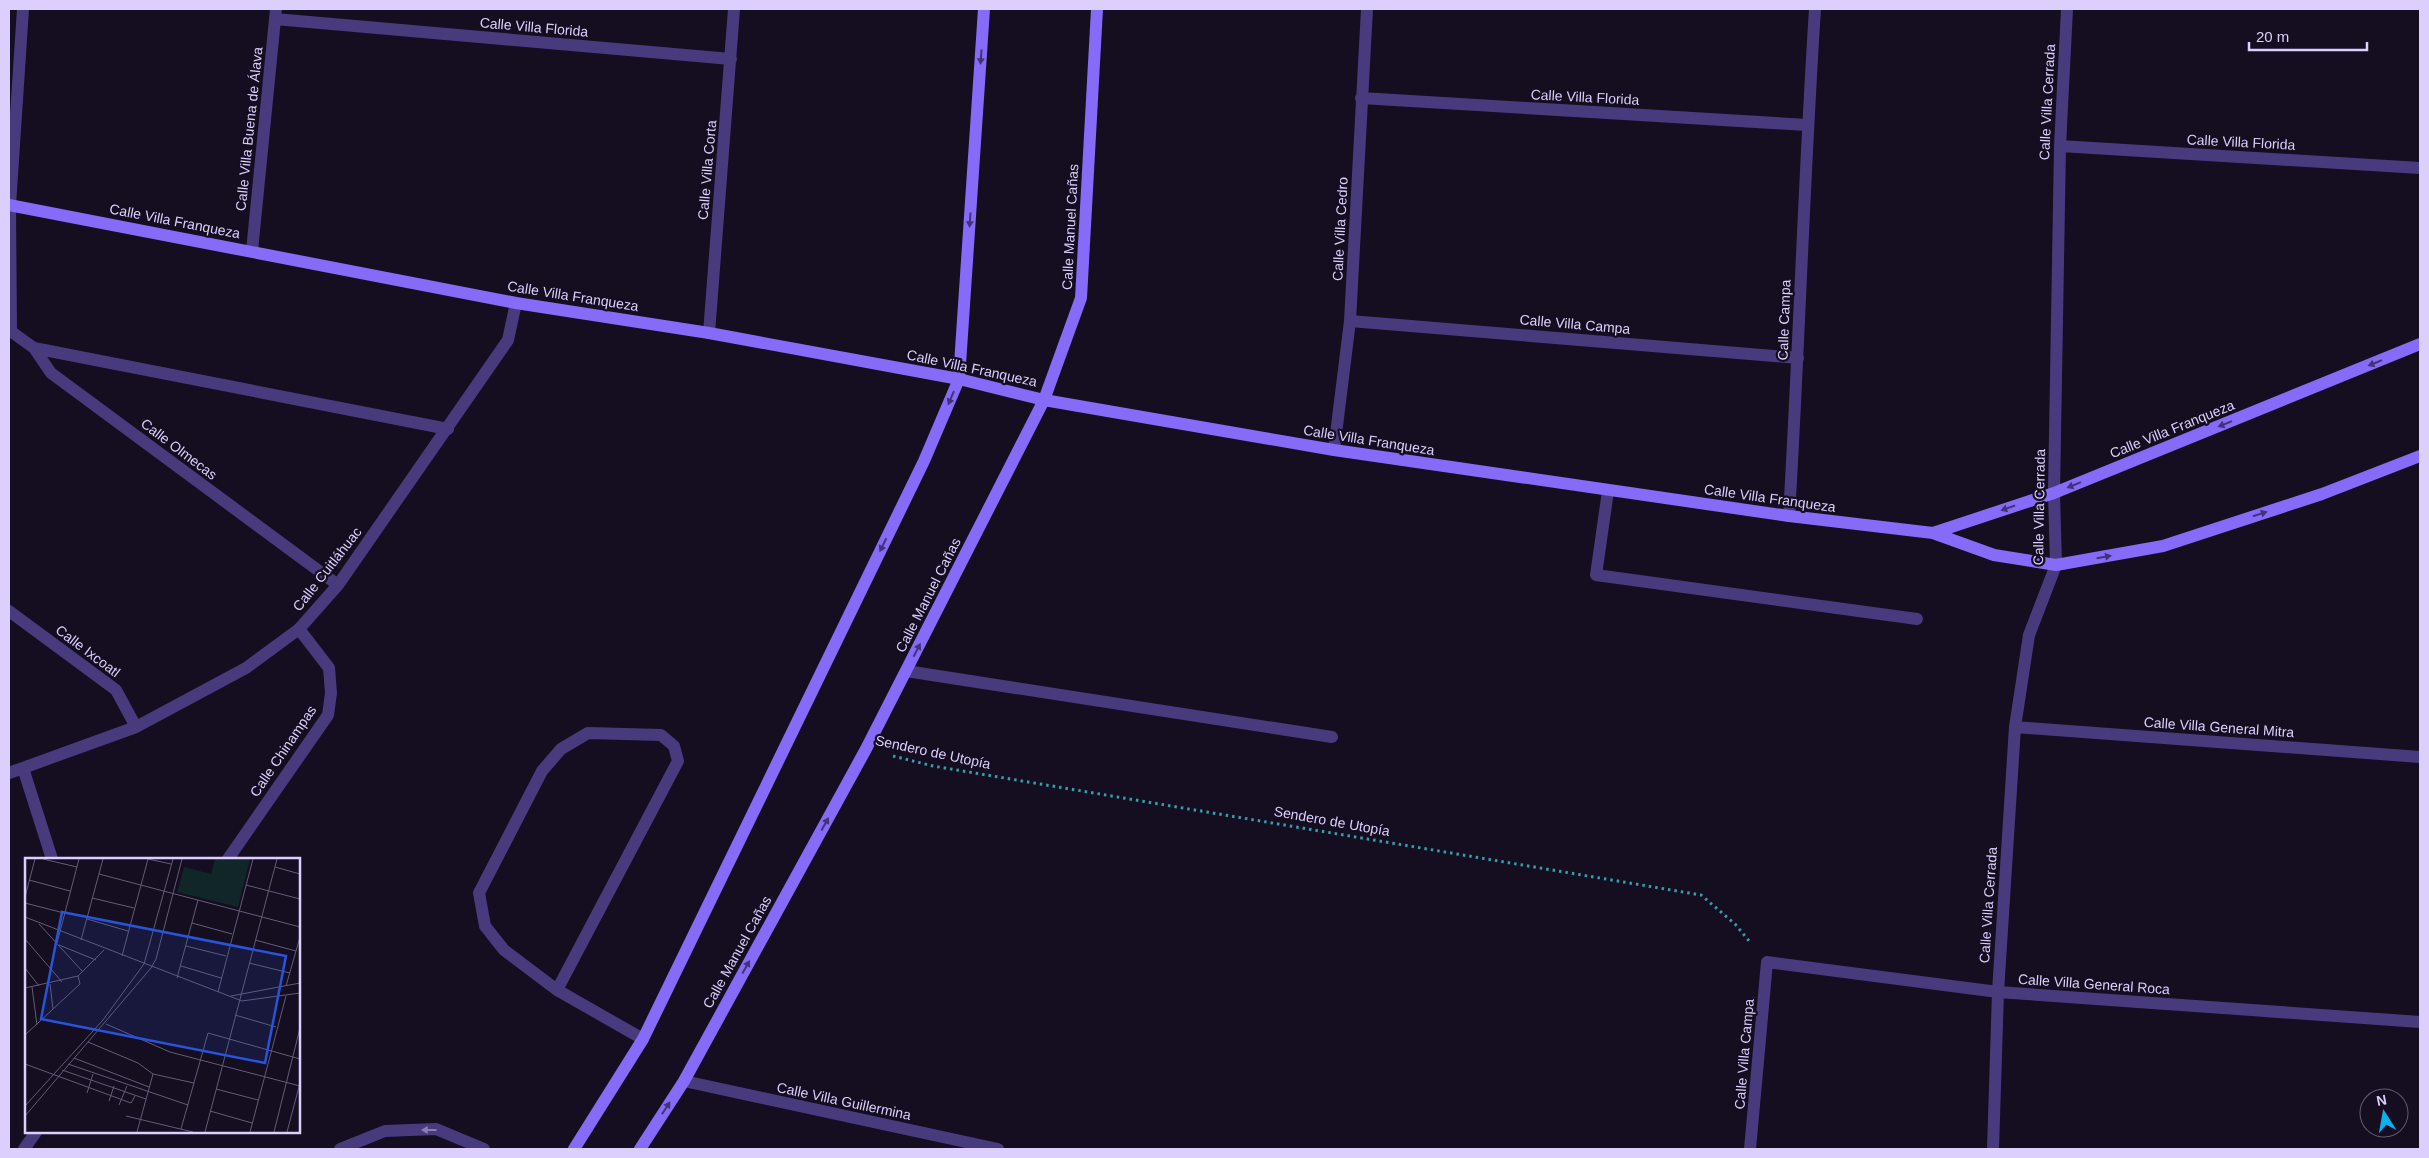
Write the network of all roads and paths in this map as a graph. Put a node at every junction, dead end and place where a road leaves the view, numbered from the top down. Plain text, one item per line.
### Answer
1 (23, 9) edge
2 (734, 9) edge
3 (984, 9) edge
4 (1097, 9) edge
5 (1367, 9) edge
6 (1815, 9) edge
7 (2067, 9) edge
8 (275, 14) edge
9 (731, 59) junction
10 (1361, 98) junction
11 (1807, 125) junction
12 (2060, 146) junction
13 (2420, 168) edge
14 (9, 205) edge
15 (252, 251) junction
16 (516, 303) junction
17 (1350, 321) junction
18 (10, 331) edge
19 (709, 333) junction
20 (2420, 344) edge
21 (34, 348) junction
22 (1798, 358) junction
23 (959, 379) junction
24 (1044, 400) junction
25 (448, 429) junction
26 (1334, 450) junction
27 (2420, 456) edge
28 (1608, 491) junction
29 (2054, 493) junction
30 (1789, 516) junction
31 (1933, 533) junction
32 (2056, 565) junction
33 (338, 585) junction
34 (9, 611) edge
35 (1916, 619) dead end
36 (299, 629) junction
37 (906, 671) junction
38 (2015, 727) junction
39 (136, 728) junction
40 (1332, 737) dead end
41 (866, 749) junction
42 (2420, 757) edge
43 (23, 768) junction
44 (9, 773) edge
45 (52, 858) edge
46 (229, 858) edge
47 (1767, 962) junction
48 (557, 990) junction
49 (1998, 992) junction
50 (2420, 1022) edge
51 (643, 1039) junction
52 (684, 1081) junction
53 (35, 1133) edge
54 (477, 1147) edge
55 (24, 1149) edge
56 (340, 1149) edge
57 (574, 1149) edge
58 (640, 1149) edge
59 (998, 1149) edge
60 (1750, 1149) edge
61 (1993, 1149) edge

1 - 14 street
2 - 9 street, Calle Villa Corta
3 -> 23 street
4 - 24 street, Calle Manuel Cañas
5 - 10 street, Calle Villa Cedro
6 - 11 street
7 - 12 street, Calle Villa Cerrada
8 - 9 street, Calle Villa Florida
8 - 15 street, Calle Villa Buena de Álava
9 - 19 street, Calle Villa Corta
10 - 11 street, Calle Villa Florida
10 - 17 street, Calle Villa Cedro
11 - 22 street, Calle Campa
12 - 13 street, Calle Villa Florida
12 - 29 street, Calle Villa Cerrada
14 - 15 street, Calle Villa Franqueza
14 - 18 street
15 - 16 street, Calle Villa Franqueza
16 - 19 street, Calle Villa Franqueza
16 - 25 street, Calle Cuitláhuac
17 - 22 street, Calle Villa Campa
17 - 26 street, Calle Villa Cedro
18 - 21 street, Calle Olmecas
19 - 23 street, Calle Villa Franqueza
20 -> 29 street, Calle Villa Franqueza
21 - 25 street
21 - 33 street, Calle Olmecas
22 - 30 street, Calle Campa
23 - 24 street, Calle Villa Franqueza
23 -> 51 street
24 - 26 street, Calle Villa Franqueza
37 -> 24 street, Calle Manuel Cañas
25 - 33 street, Calle Cuitláhuac
26 - 28 street, Calle Villa Franqueza
32 -> 27 street, Calle Villa Franqueza
28 - 30 street, Calle Villa Franqueza
28 - 35 street
29 -> 31 street, Calle Villa Franqueza
29 - 32 street, Calle Villa Cerrada
30 - 31 street, Calle Villa Franqueza
31 - 32 street, Calle Villa Franqueza
32 - 38 street, Calle Villa Cerrada
33 - 36 street, Calle Cuitláhuac
34 - 39 street, Calle Ixcoatl
36 - 39 street, Calle Cuitláhuac
36 - 46 street, Calle Chinampas
37 - 40 street
37 - 41 street, Calle Manuel Cañas
38 - 42 street, Calle Villa General Mitra
38 - 49 street, Calle Villa Cerrada
39 - 43 street, Calle Cuitláhuac
41 - 47 path, Sendero de Utopía
52 -> 41 street, Calle Manuel Cañas
43 - 44 street, Calle Cuitláhuac
43 - 45 street
47 - 49 street, Calle Villa General Roca
47 - 60 street, Calle Villa Campa
48 - 48 street
48 - 51 street
49 - 50 street, Calle Villa General Roca
49 - 61 street, Calle Villa Cerrada
51 - 57 street
58 -> 52 street, Calle Manuel Cañas
52 - 59 street, Calle Villa Guillermina
53 - 55 street
54 -> 56 street

